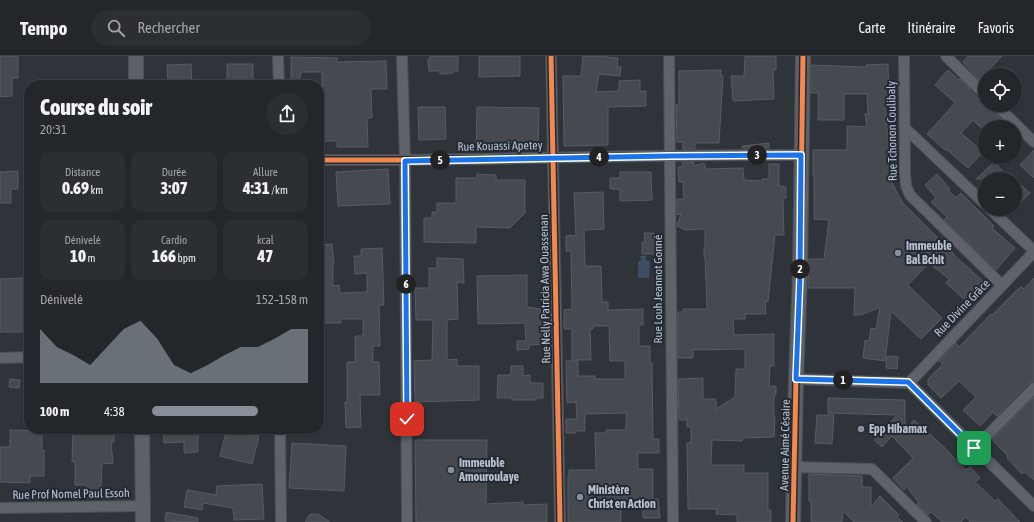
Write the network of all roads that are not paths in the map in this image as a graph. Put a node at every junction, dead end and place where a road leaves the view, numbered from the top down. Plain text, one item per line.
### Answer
1 (136, 56) edge
2 (278, 56) edge
3 (402, 56) edge
4 (551, 56) edge
5 (669, 56) edge
6 (803, 56) edge
7 (904, 56) edge
8 (946, 56) edge
9 (136, 80) edge
10 (278, 80) edge
11 (978, 87) edge
12 (1003, 112) edge
13 (905, 128) junction
14 (1034, 142) edge
15 (801, 155) junction
16 (670, 156) junction
17 (553, 158) junction
18 (324, 160) edge
19 (405, 161) junction
20 (978, 197) edge
21 (997, 216) edge
22 (1034, 252) edge
23 (1002, 285) junction
24 (0, 358) edge
25 (24, 358) edge
26 (796, 379) junction
27 (908, 382) junction
28 (1034, 388) edge
29 (142, 434) edge
30 (280, 434) edge
31 (974, 448) junction
32 (794, 467) junction
33 (142, 506) junction
34 (1034, 506) edge
35 (0, 508) edge
36 (143, 522) edge
37 (281, 522) edge
38 (407, 522) edge
39 (560, 522) edge
40 (673, 522) edge
41 (794, 522) edge
42 (926, 522) edge

1 - 9 street
2 - 10 street
3 - 19 street
4 - 17 street, Rue Nelly Patricia Awa Ouassenan
5 - 16 street, Rue Louh Jeannot Gonné
6 - 15 street, Avenue Aimé Césaire
7 - 13 street, Rue Tchonon Coulibaly
8 - 11 street
12 - 14 street
13 - 20 street
13 - 23 street, Rue Tchonon Coulibaly
15 - 16 street, Rue Kouassi Apetey
15 - 26 street, Avenue Aimé Césaire
16 - 17 street, Rue Kouassi Apetey
16 - 40 street, Rue Louh Jeannot Gonné
17 - 19 street, Rue Kouassi Apetey
17 - 39 street, Rue Nelly Patricia Awa Ouassenan
18 - 19 street, Rue Kouassi Apetey
19 - 38 street
21 - 22 street
22 - 23 street, Rue Divine Grâce
23 - 27 street, Rue Divine Grâce
24 - 25 street
26 - 27 street
26 - 32 street, Avenue Aimé Césaire
27 - 31 street
28 - 31 street
29 - 33 street
30 - 37 street
31 - 34 street
32 - 41 street, Avenue Aimé Césaire
32 - 42 street
33 - 35 street, Rue Prof Nomel Paul Essoh
33 - 36 street

